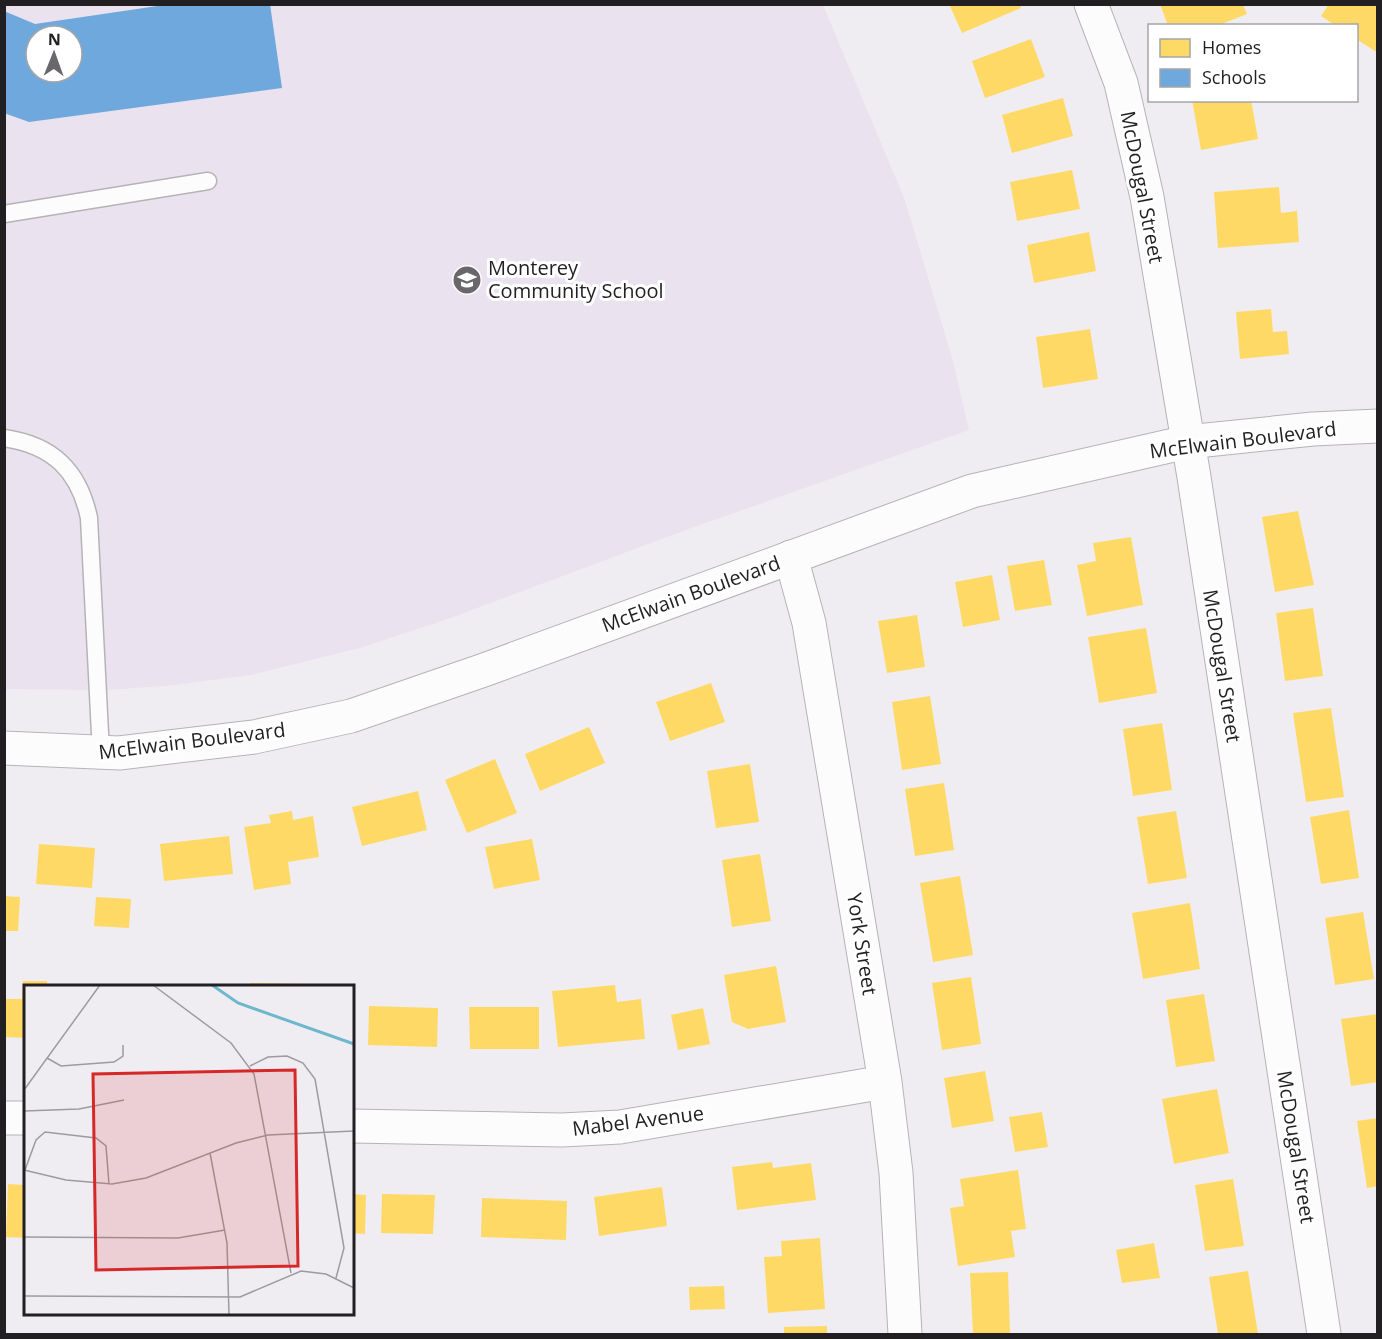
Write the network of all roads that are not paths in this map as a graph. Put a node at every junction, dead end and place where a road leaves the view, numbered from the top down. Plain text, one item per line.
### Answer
1 (1091, 4) edge
2 (208, 181) dead end
3 (4, 214) edge
4 (1377, 426) edge
5 (4, 438) edge
6 (1187, 442) junction
7 (791, 557) junction
8 (4, 748) edge
9 (101, 753) junction
10 (885, 1082) junction
11 (4, 1118) edge
12 (24, 1118) edge
13 (354, 1126) edge
14 (905, 1335) edge
15 (1324, 1335) edge

1 - 6 street, McDougal Street
2 - 3 lane
4 - 6 street, McElwain Boulevard
5 - 9 lane
6 - 7 street, McElwain Boulevard
6 - 15 street, McDougal Street
7 - 9 street, McElwain Boulevard
7 - 10 street, York Street
8 - 9 street, McElwain Boulevard
10 - 13 street, Mabel Avenue
10 - 14 street, York Street
11 - 12 street

